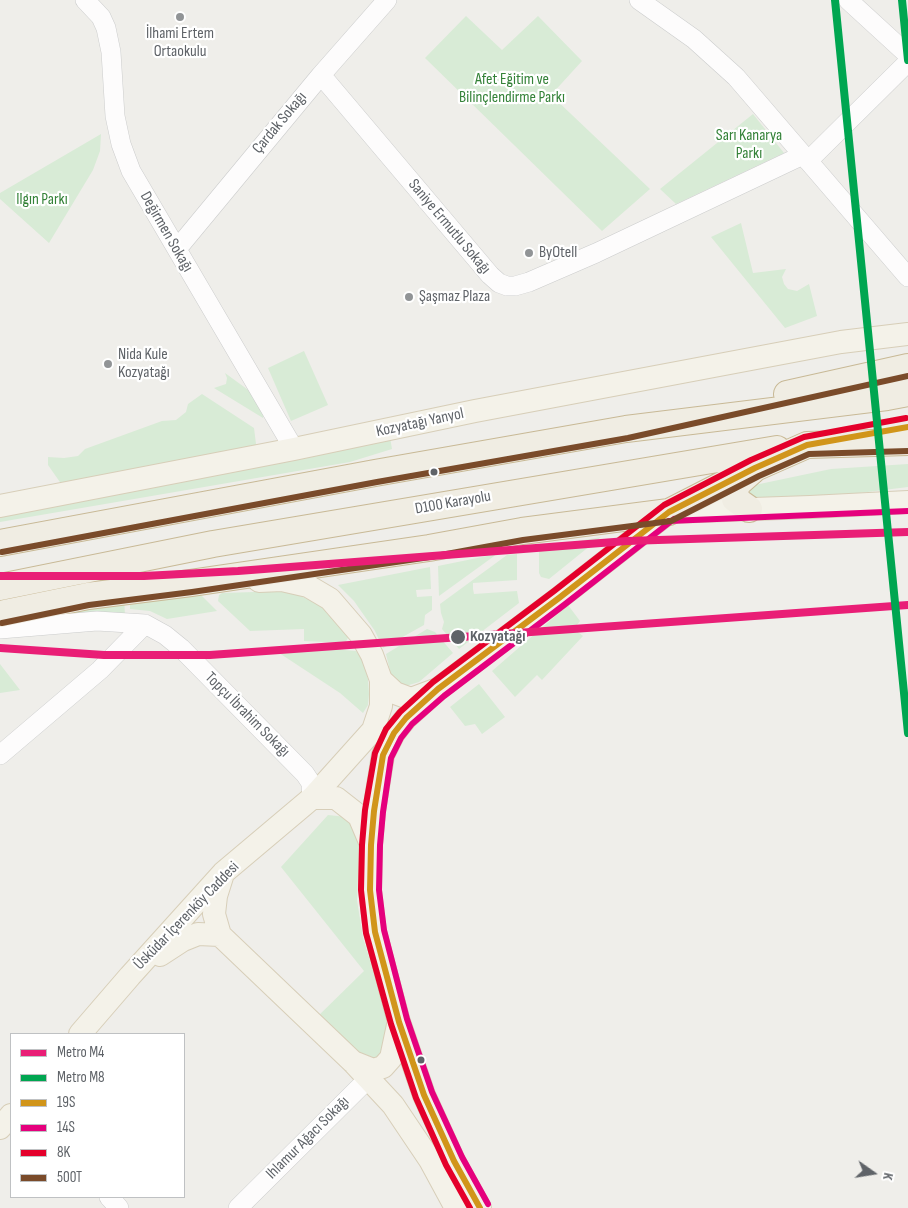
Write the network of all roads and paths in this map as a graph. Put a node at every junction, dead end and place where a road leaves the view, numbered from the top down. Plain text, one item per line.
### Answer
1 (85, 0) edge
2 (387, 0) edge
3 (639, 0) edge
4 (848, 0) edge
5 (908, 55) edge
6 (908, 62) edge
7 (321, 75) junction
8 (806, 158) junction
9 (176, 249) junction
10 (908, 277) edge
11 (907, 324) edge
12 (908, 367) edge
13 (908, 393) edge
14 (908, 426) edge
15 (626, 429) junction
16 (908, 442) edge
17 (807, 445) junction
18 (294, 449) junction
19 (755, 468) junction
20 (908, 502) edge
21 (0, 506) edge
22 (749, 509) junction
23 (669, 512) junction
24 (0, 543) edge
25 (191, 583) junction
26 (0, 587) edge
27 (0, 614) edge
28 (145, 624) junction
29 (0, 629) edge
30 (381, 680) junction
31 (438, 689) junction
32 (0, 755) edge
33 (312, 798) junction
34 (371, 845) junction
35 (223, 873) junction
36 (220, 935) junction
37 (130, 976) junction
38 (399, 1022) junction
39 (81, 1033) edge
40 (373, 1073) junction
41 (10, 1116) edge
42 (0, 1128) edge
43 (110, 1198) edge
44 (119, 1208) edge
45 (238, 1208) edge
46 (456, 1208) edge
47 (480, 1208) edge

1 - 9 street, Değirmen Sokağı
2 - 7 street, Çardak Sokağı
3 - 8 street
4 - 5 street
6 - 8 street, Saniye Ermutlu Sokağı
7 - 8 street, Saniye Ermutlu Sokağı
7 - 9 street, Çardak Sokağı
8 - 10 street
9 - 18 street, Değirmen Sokağı
11 - 18 main road, Kozyatağı Yanyol
12 - 15 highway
13 - 15 highway
14 - 17 highway, D100 Karayolu
15 - 24 highway
16 - 17 highway
17 - 19 highway
17 - 26 highway, D100 Karayolu
18 - 21 main road, Kozyatağı Yanyol
19 - 22 highway
19 - 23 highway
20 - 22 main road
22 - 23 main road
23 - 25 highway
23 - 31 main road
25 - 27 highway
25 - 30 main road
28 - 29 street, Topçu İbrahim Sokağı
28 - 32 street
28 - 33 street, Topçu İbrahim Sokağı
30 - 31 main road
30 - 33 main road, Üsküdar İçerenköy Caddesi
31 - 34 main road
33 - 34 main road
33 - 35 main road, Üsküdar İçerenköy Caddesi
34 - 38 main road
35 - 36 main road
35 - 37 main road, Üsküdar İçerenköy Caddesi
36 - 37 main road, Üsküdar İçerenköy Caddesi
36 - 40 main road
37 - 39 main road, Üsküdar İçerenköy Caddesi
38 - 40 main road
38 - 47 main road
40 - 45 street, Ihlamur Ağacı Sokağı
40 - 46 main road
41 - 42 main road
43 - 44 street

